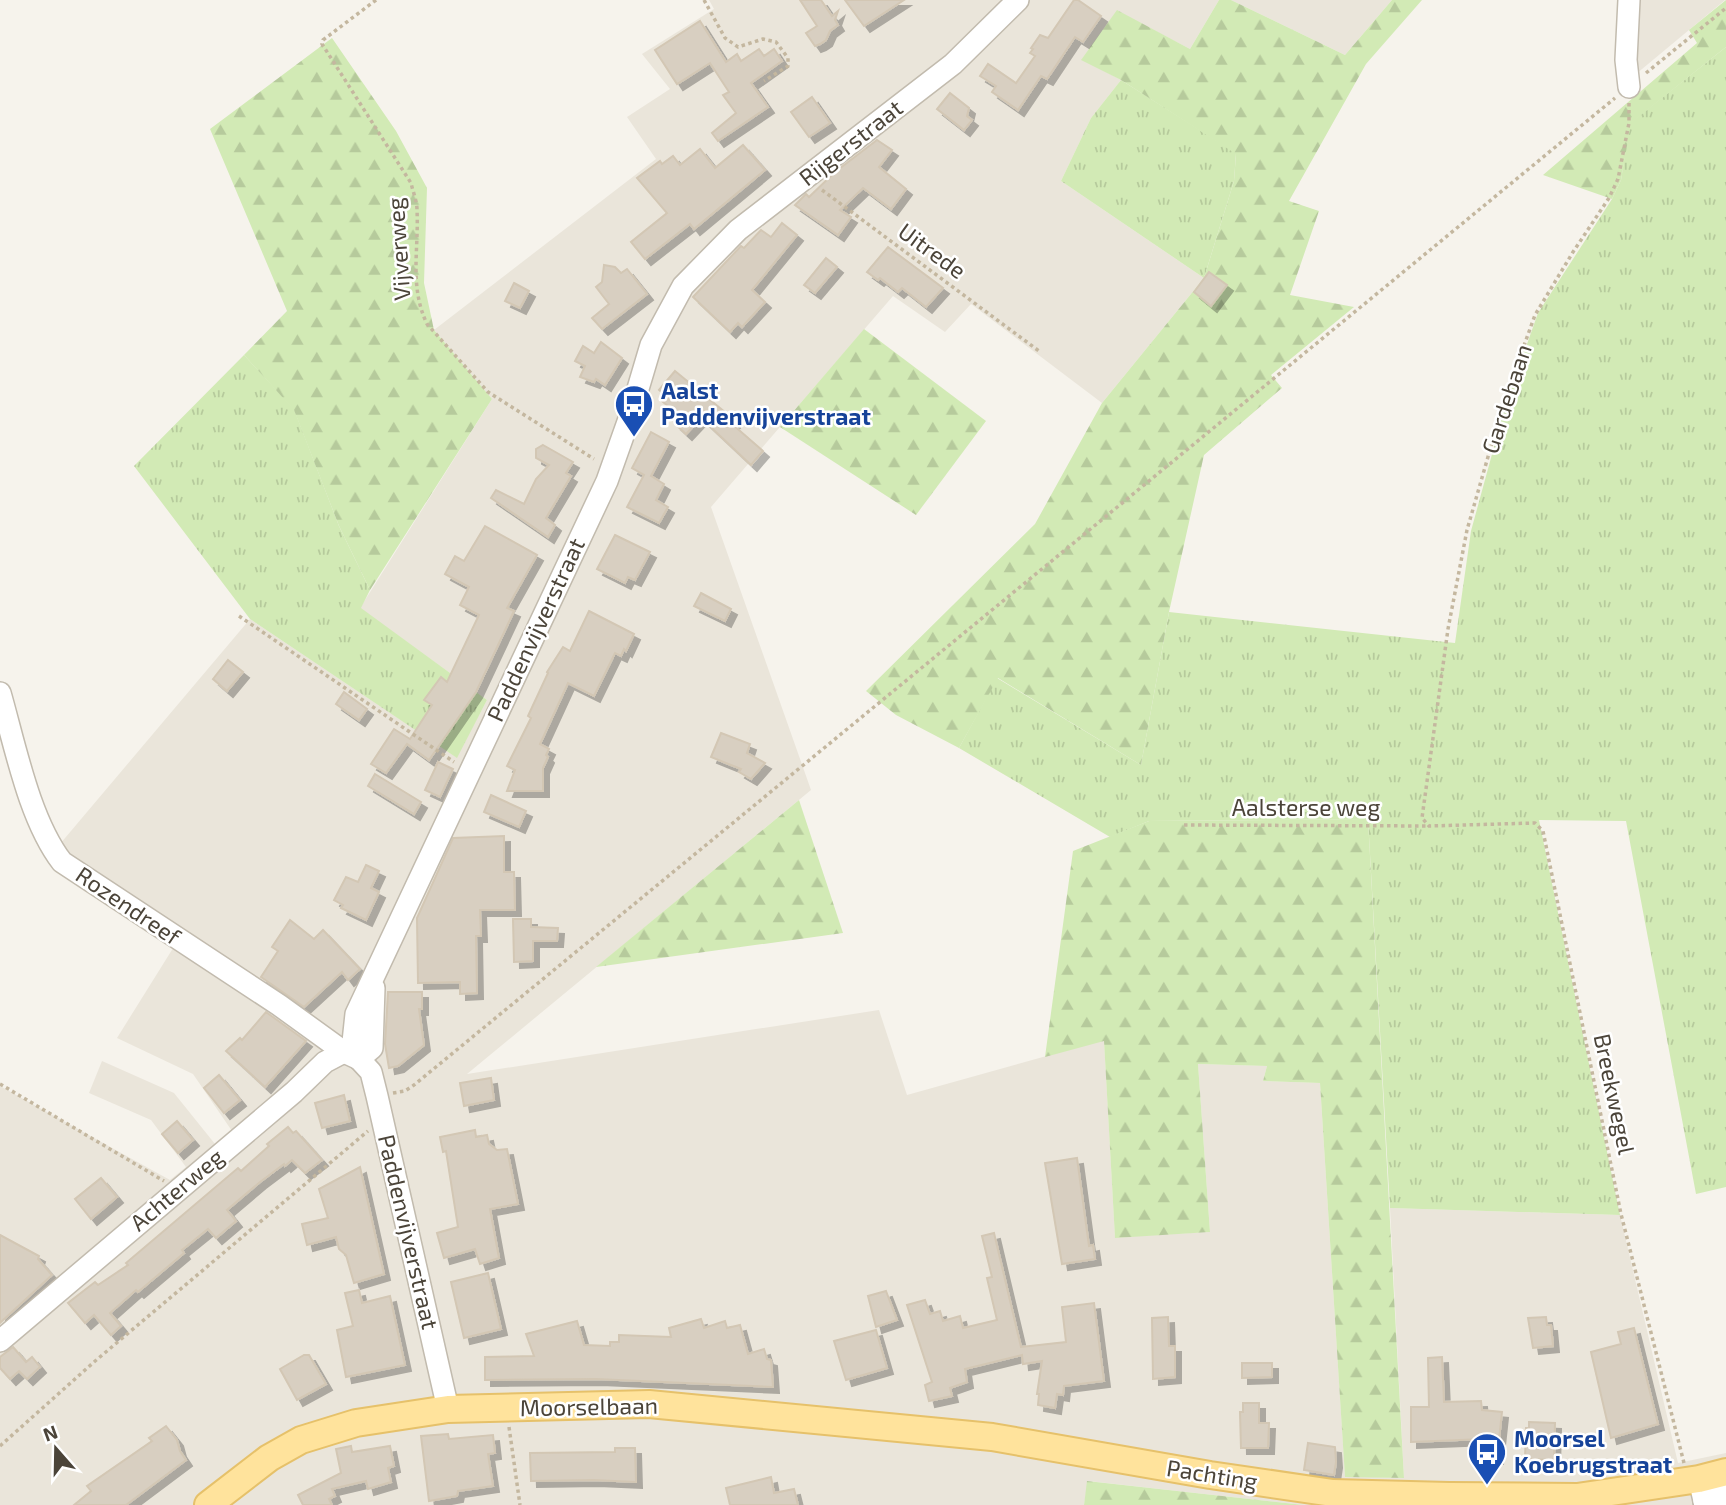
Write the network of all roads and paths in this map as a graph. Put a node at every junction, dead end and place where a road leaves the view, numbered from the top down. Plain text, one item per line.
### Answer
1 (376, 0) edge
2 (704, 0) edge
3 (1018, 0) edge
4 (1629, 0) edge
5 (1726, 8) edge
6 (764, 81) dead end
7 (1629, 87) junction
8 (806, 177) junction
9 (683, 286) joint
10 (1039, 351) dead end
11 (612, 469) junction
12 (239, 616) dead end
13 (0, 693) edge
14 (469, 772) junction
15 (1184, 825) dead end
16 (1429, 826) junction
17 (352, 1056) junction
18 (0, 1084) edge
19 (377, 1096) junction
20 (384, 1125) junction
21 (178, 1189) junction
22 (0, 1341) edge
23 (506, 1408) junction
24 (448, 1409) junction
25 (992, 1437) joint
26 (0, 1447) edge
27 (1726, 1472) edge
28 (1726, 1494) edge
29 (1702, 1495) edge
30 (208, 1505) edge
31 (520, 1505) edge

1 - 11 path, Vijverweg
2 - 6 path
3 - 8 street, Rijgerstraat
4 - 7 street
5 - 7 path
7 - 16 path, Gardebaan
7 - 19 path
8 - 9 street, Rijgerstraat
8 - 10 path, Uitrede
9 - 11 street, Paddenvijverstraat
11 - 14 street, Paddenvijverstraat
12 - 14 path
13 - 17 street, Rozendreef
14 - 17 street, Paddenvijverstraat
15 - 16 path, Aalsterse weg
16 - 29 path, Breekwegel
17 - 19 street, Paddenvijverstraat
17 - 21 street, Achterweg
18 - 21 path
19 - 20 street, Paddenvijverstraat
20 - 24 street, Paddenvijverstraat
20 - 26 path
21 - 22 street, Achterweg
23 - 24 main road, Moorselbaan
23 - 25 main road, Moorselbaan
23 - 31 path
24 - 30 main road, Moorselbaan
25 - 29 main road, Pachting
27 - 29 main road, Pachting
28 - 29 street

